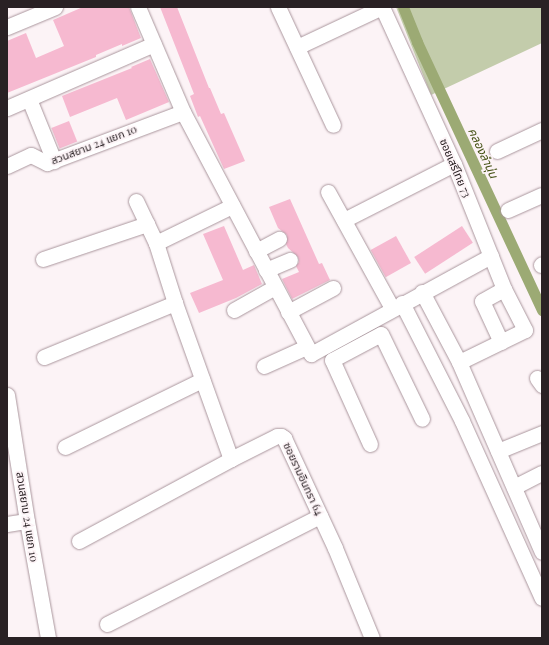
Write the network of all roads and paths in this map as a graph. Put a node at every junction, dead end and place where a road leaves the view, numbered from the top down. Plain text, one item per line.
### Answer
1 (55, 7) edge
2 (138, 7) edge
3 (278, 7) edge
4 (382, 7) edge
5 (7, 27) edge
6 (154, 44) junction
7 (297, 47) junction
8 (29, 99) junction
9 (7, 108) edge
10 (183, 112) junction
11 (333, 126) dead end
12 (542, 130) edge
13 (497, 151) dead end
14 (54, 161) junction
15 (454, 164) junction
16 (7, 166) edge
17 (328, 192) dead end
18 (542, 195) edge
19 (136, 201) dead end
20 (232, 206) junction
21 (508, 210) dead end
22 (344, 220) junction
23 (147, 224) junction
24 (279, 239) dead end
25 (156, 243) junction
26 (256, 251) junction
27 (491, 256) junction
28 (43, 259) dead end
29 (290, 260) dead end
30 (266, 270) junction
31 (275, 288) junction
32 (333, 288) dead end
33 (504, 289) junction
34 (422, 292) junction
35 (175, 303) junction
36 (397, 306) junction
37 (234, 310) dead end
38 (288, 312) junction
39 (371, 320) junction
40 (381, 334) junction
41 (501, 342) junction
42 (306, 347) junction
43 (44, 357) dead end
44 (459, 362) junction
45 (264, 366) dead end
46 (202, 380) junction
47 (7, 398) edge
48 (422, 419) dead end
49 (542, 433) edge
50 (370, 444) dead end
51 (65, 447) dead end
52 (498, 451) junction
53 (231, 459) junction
54 (13, 461) edge
55 (542, 473) edge
56 (514, 487) junction
57 (320, 516) junction
58 (27, 521) junction
59 (7, 524) edge
60 (79, 541) dead end
61 (542, 552) edge
62 (542, 598) edge
63 (107, 624) dead end
64 (48, 638) edge
65 (372, 638) edge

1 - 5 street
2 - 6 street
3 - 7 street
4 - 7 street
4 - 15 street, ซอยเสรีไทย 73
6 - 8 street
6 - 10 street
7 - 11 street
8 - 9 street
8 - 14 street
10 - 14 street, สวนสยาม 24 แยก 10
10 - 20 street
12 - 13 street
14 - 16 street, สวนสยาม 24 แยก 10
15 - 22 street
15 - 27 street, ซอยเสรีไทย 73
17 - 22 street
18 - 21 street
19 - 23 street
20 - 25 street
20 - 26 street
22 - 36 street
23 - 25 street
23 - 28 street
24 - 26 street
25 - 35 street
26 - 30 street
27 - 33 street, ซอยเสรีไทย 73
27 - 34 street
29 - 30 street
30 - 31 street
31 - 37 street
31 - 38 street
32 - 38 street
33 - 41 street
33 - 41 street, ซอยเสรีไทย 73
34 - 36 street
34 - 44 street
35 - 43 street
35 - 46 street
36 - 39 street
36 - 62 street
38 - 42 street
39 - 40 street
39 - 42 street
40 - 48 street
40 - 50 street
41 - 44 street
42 - 45 street
44 - 52 street
46 - 51 street
46 - 53 street
47 - 54 street, สวนสยาม 24 แยก 10
49 - 52 street
52 - 56 street
53 - 57 street, ซอยรามอินทรา 64
53 - 60 street, ซอยรามอินทรา 64
54 - 58 street, สวนสยาม 24 แยก 10
55 - 56 street
56 - 61 street
57 - 63 street
57 - 65 street, ซอยรามอินทรา 64
58 - 59 street
58 - 64 street, สวนสยาม 24 แยก 10

